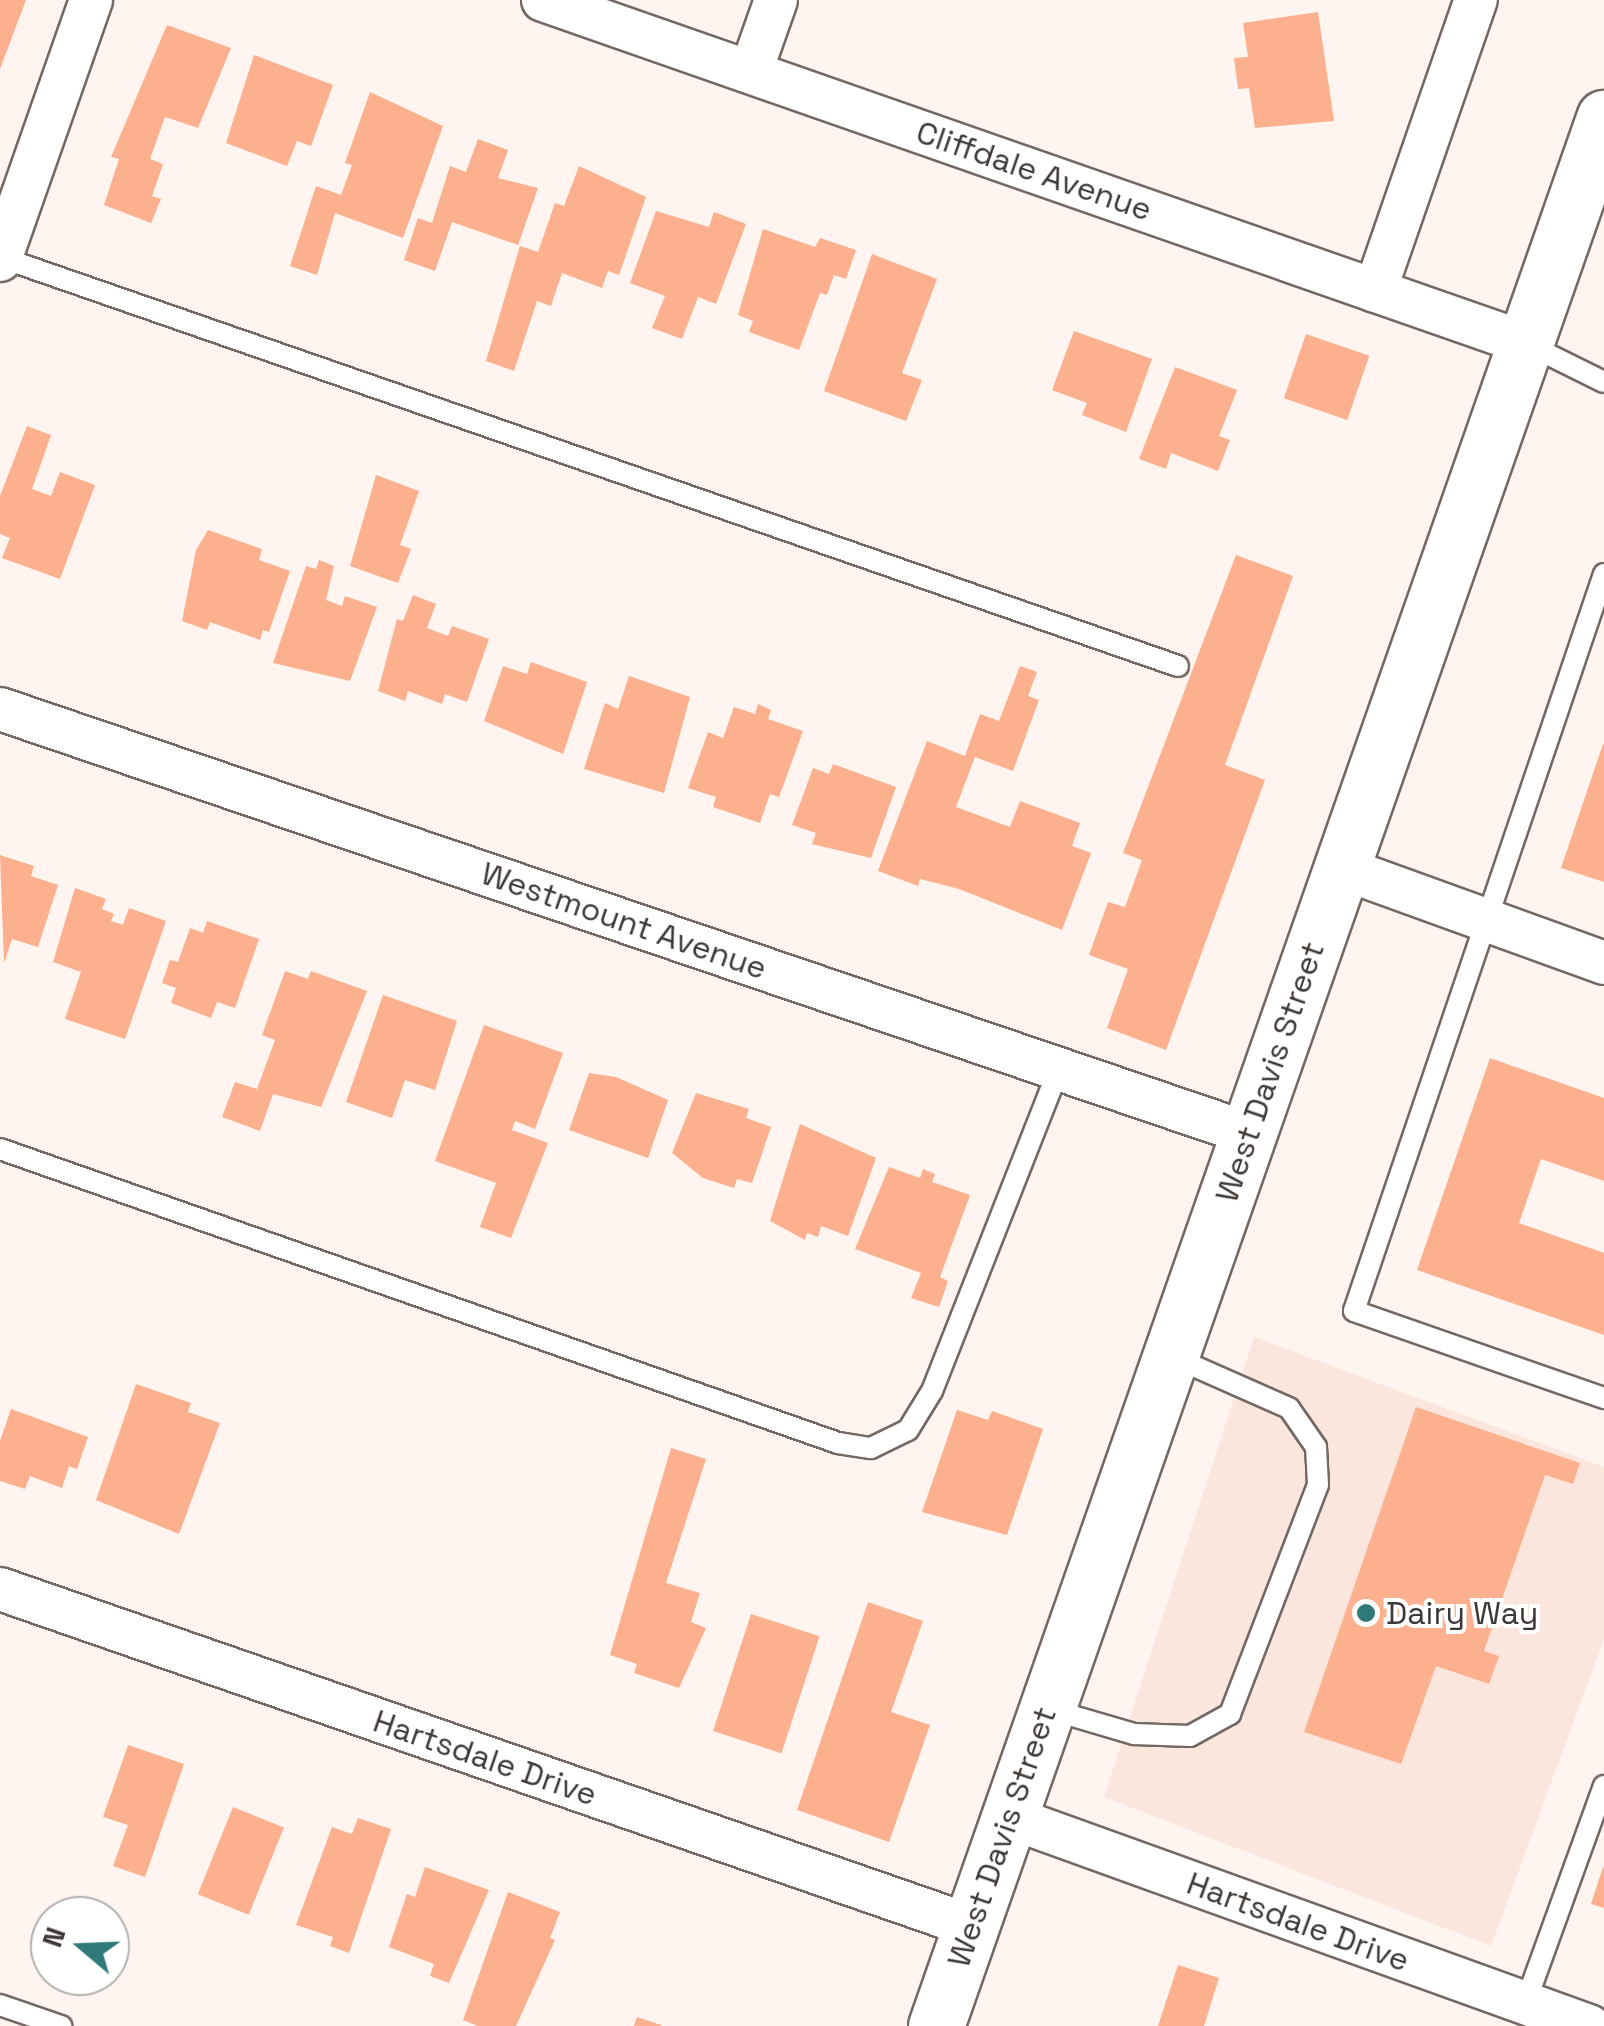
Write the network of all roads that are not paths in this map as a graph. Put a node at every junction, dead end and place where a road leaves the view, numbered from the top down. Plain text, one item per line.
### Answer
1 (91, 0) edge
2 (543, 0) edge
3 (776, 0) edge
4 (1476, 0) edge
5 (751, 71) junction
6 (1604, 118) edge
7 (0, 258) edge
8 (1375, 292) junction
9 (1525, 343) junction
10 (1604, 382) edge
11 (1604, 574) edge
12 (1178, 666) dead end
13 (0, 709) edge
14 (1342, 868) junction
15 (1482, 919) junction
16 (1604, 963) edge
17 (1059, 1069) junction
18 (1247, 1134) junction
19 (0, 1149) edge
20 (1170, 1356) junction
21 (1604, 1398) edge
22 (0, 1589) edge
23 (1048, 1708) junction
24 (1604, 1786) edge
25 (1008, 1817) junction
26 (971, 1926) junction
27 (1525, 2004) junction
28 (0, 2005) edge
29 (61, 2026) edge
30 (936, 2026) edge
31 (1589, 2026) edge

1 - 7 street
2 - 5 street, Cliffdale Avenue
3 - 5 street
4 - 8 street
5 - 8 street, Cliffdale Avenue
6 - 9 main road, West Davis Street
7 - 12 lane
8 - 9 street, Cliffdale Avenue
9 - 10 lane
9 - 14 main road, West Davis Street
11 - 15 lane
13 - 17 street, Westmount Avenue
14 - 15 street
14 - 18 main road, West Davis Street
15 - 16 street
15 - 21 lane
17 - 18 street, Westmount Avenue
17 - 19 lane
18 - 20 main road, West Davis Street
20 - 23 main road, West Davis Street
20 - 23 lane
22 - 26 street, Hartsdale Drive
23 - 25 main road, West Davis Street
24 - 27 lane
25 - 26 main road, West Davis Street
25 - 27 street, Hartsdale Drive
26 - 30 main road, West Davis Street
27 - 31 street, Hartsdale Drive
28 - 29 lane

